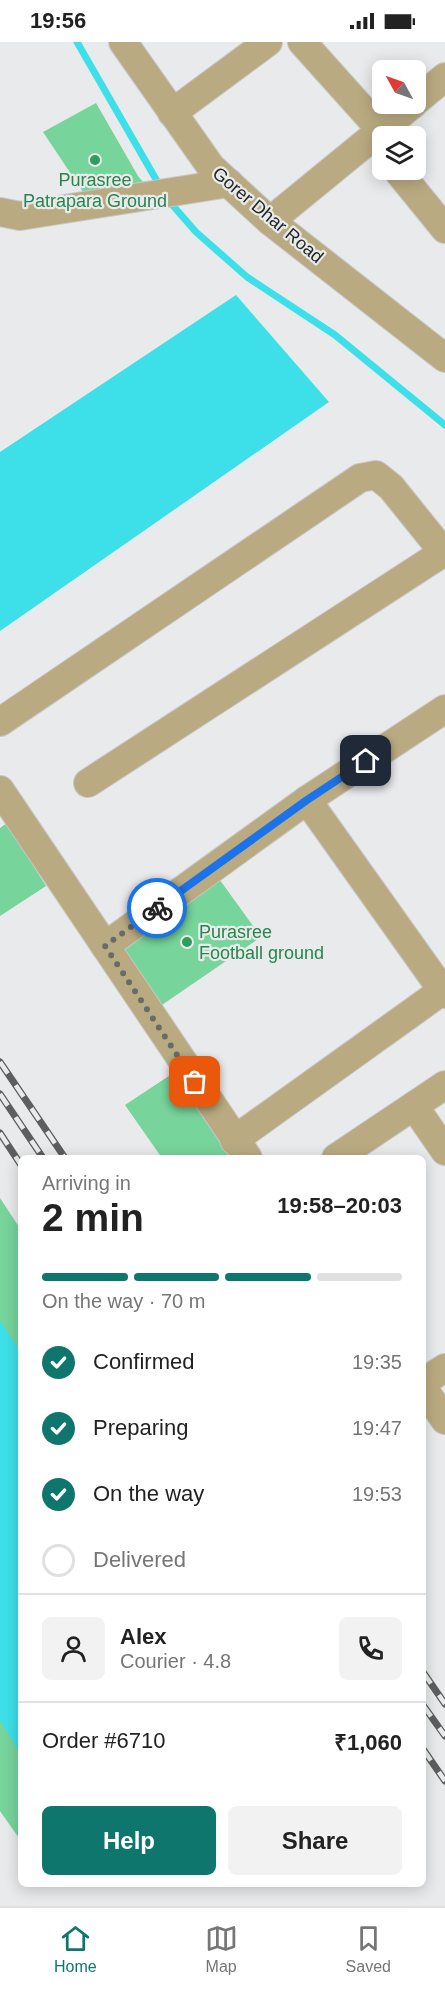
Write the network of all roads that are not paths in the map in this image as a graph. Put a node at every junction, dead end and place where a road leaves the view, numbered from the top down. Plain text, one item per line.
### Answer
1 (123, 42) edge
2 (268, 42) edge
3 (302, 42) edge
4 (430, 93) edge
5 (172, 112) junction
6 (393, 126) edge
7 (372, 132) edge
8 (372, 144) edge
9 (405, 180) edge
10 (229, 183) junction
11 (0, 212) edge
12 (270, 221) junction
13 (445, 229) edge
14 (445, 358) edge
15 (444, 553) edge
16 (445, 710) edge
17 (0, 722) edge
18 (88, 783) dead end
19 (0, 790) edge
20 (307, 800) junction
21 (105, 946) junction
22 (444, 992) edge
23 (445, 1085) edge
24 (414, 1106) junction
25 (241, 1149) edge
26 (445, 1151) edge
27 (340, 1155) edge
28 (445, 1368) edge
29 (426, 1380) edge
30 (426, 1392) edge
31 (445, 1420) edge

1 - 5 street, Gorer Dhar Road
2 - 5 street
3 - 7 street
4 - 6 street
5 - 10 street, Gorer Dhar Road
8 - 12 street
9 - 13 street
10 - 11 street
10 - 12 street, Gorer Dhar Road
12 - 14 street, Gorer Dhar Road
15 - 17 street
15 - 18 street
16 - 20 street
19 - 21 street
20 - 21 street
20 - 22 street
21 - 25 street
22 - 25 street
23 - 24 street
24 - 26 street
24 - 27 street
28 - 29 street
30 - 31 street

